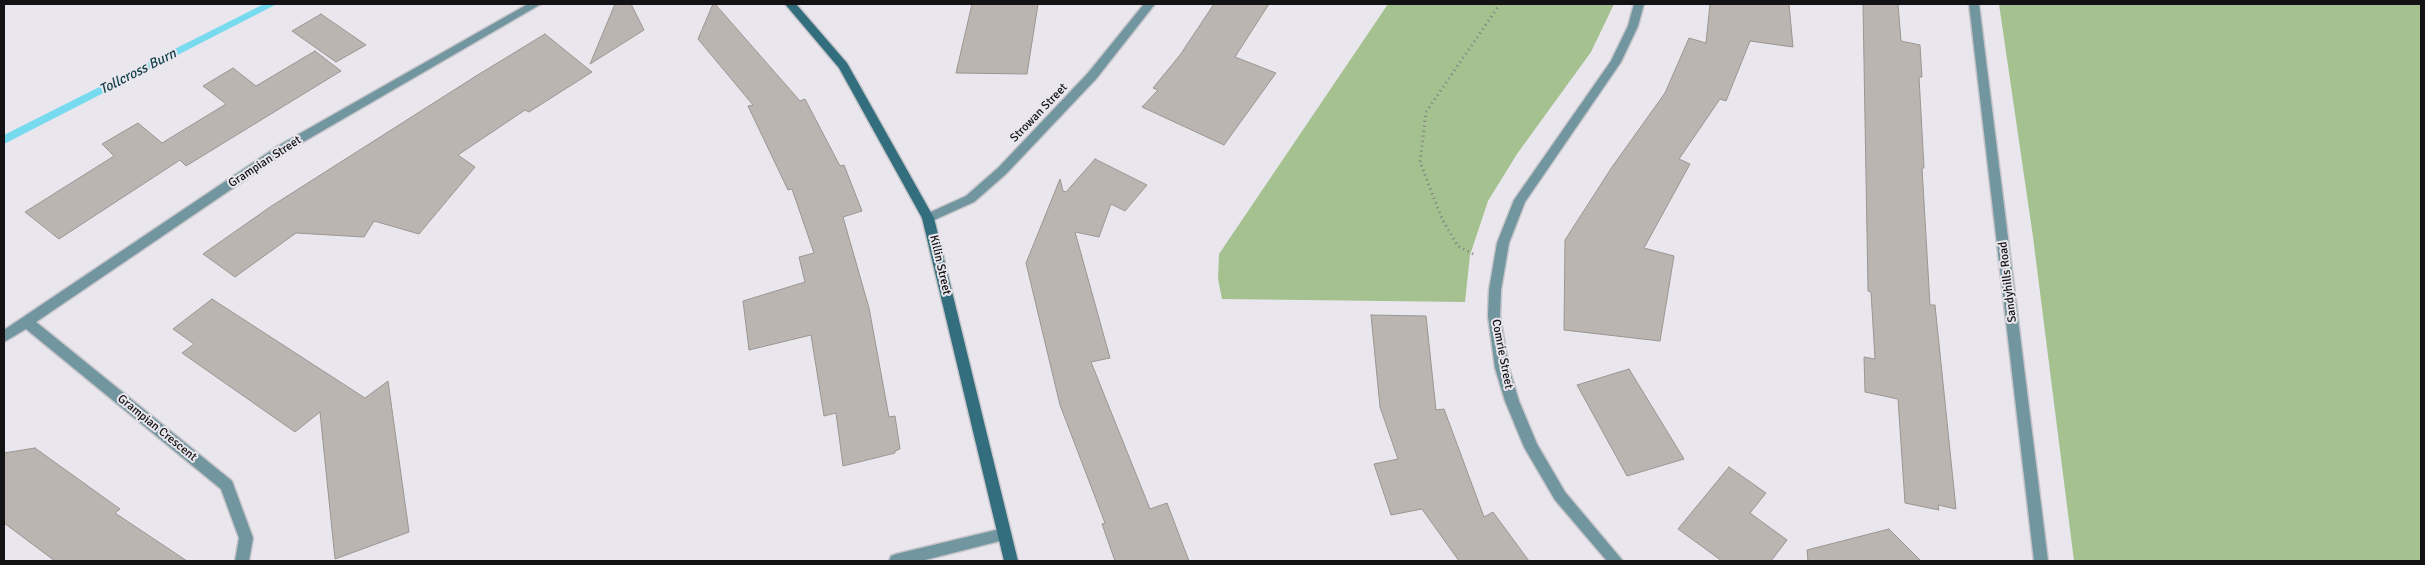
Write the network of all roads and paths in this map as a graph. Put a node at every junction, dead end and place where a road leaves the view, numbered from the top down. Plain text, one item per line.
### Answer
1 (536, 4) edge
2 (790, 4) edge
3 (1150, 4) edge
4 (1500, 4) edge
5 (1639, 4) edge
6 (1974, 4) edge
7 (928, 218) junction
8 (1497, 268) junction
9 (25, 321) junction
10 (4, 336) edge
11 (1004, 534) junction
12 (242, 561) edge
13 (896, 561) edge
14 (1011, 561) edge
15 (1616, 561) edge
16 (2041, 561) edge

1 - 9 street, Grampian Street
2 - 7 main road, Killin Street
3 - 7 street, Strowan Street
4 - 8 path
5 - 8 street, Comrie Street
6 - 16 street, Sandyhills Road
7 - 11 main road, Killin Street
8 - 15 street, Comrie Street
9 - 10 street, Grampian Street
9 - 12 street, Grampian Crescent
11 - 13 street
11 - 14 main road, Killin Street

